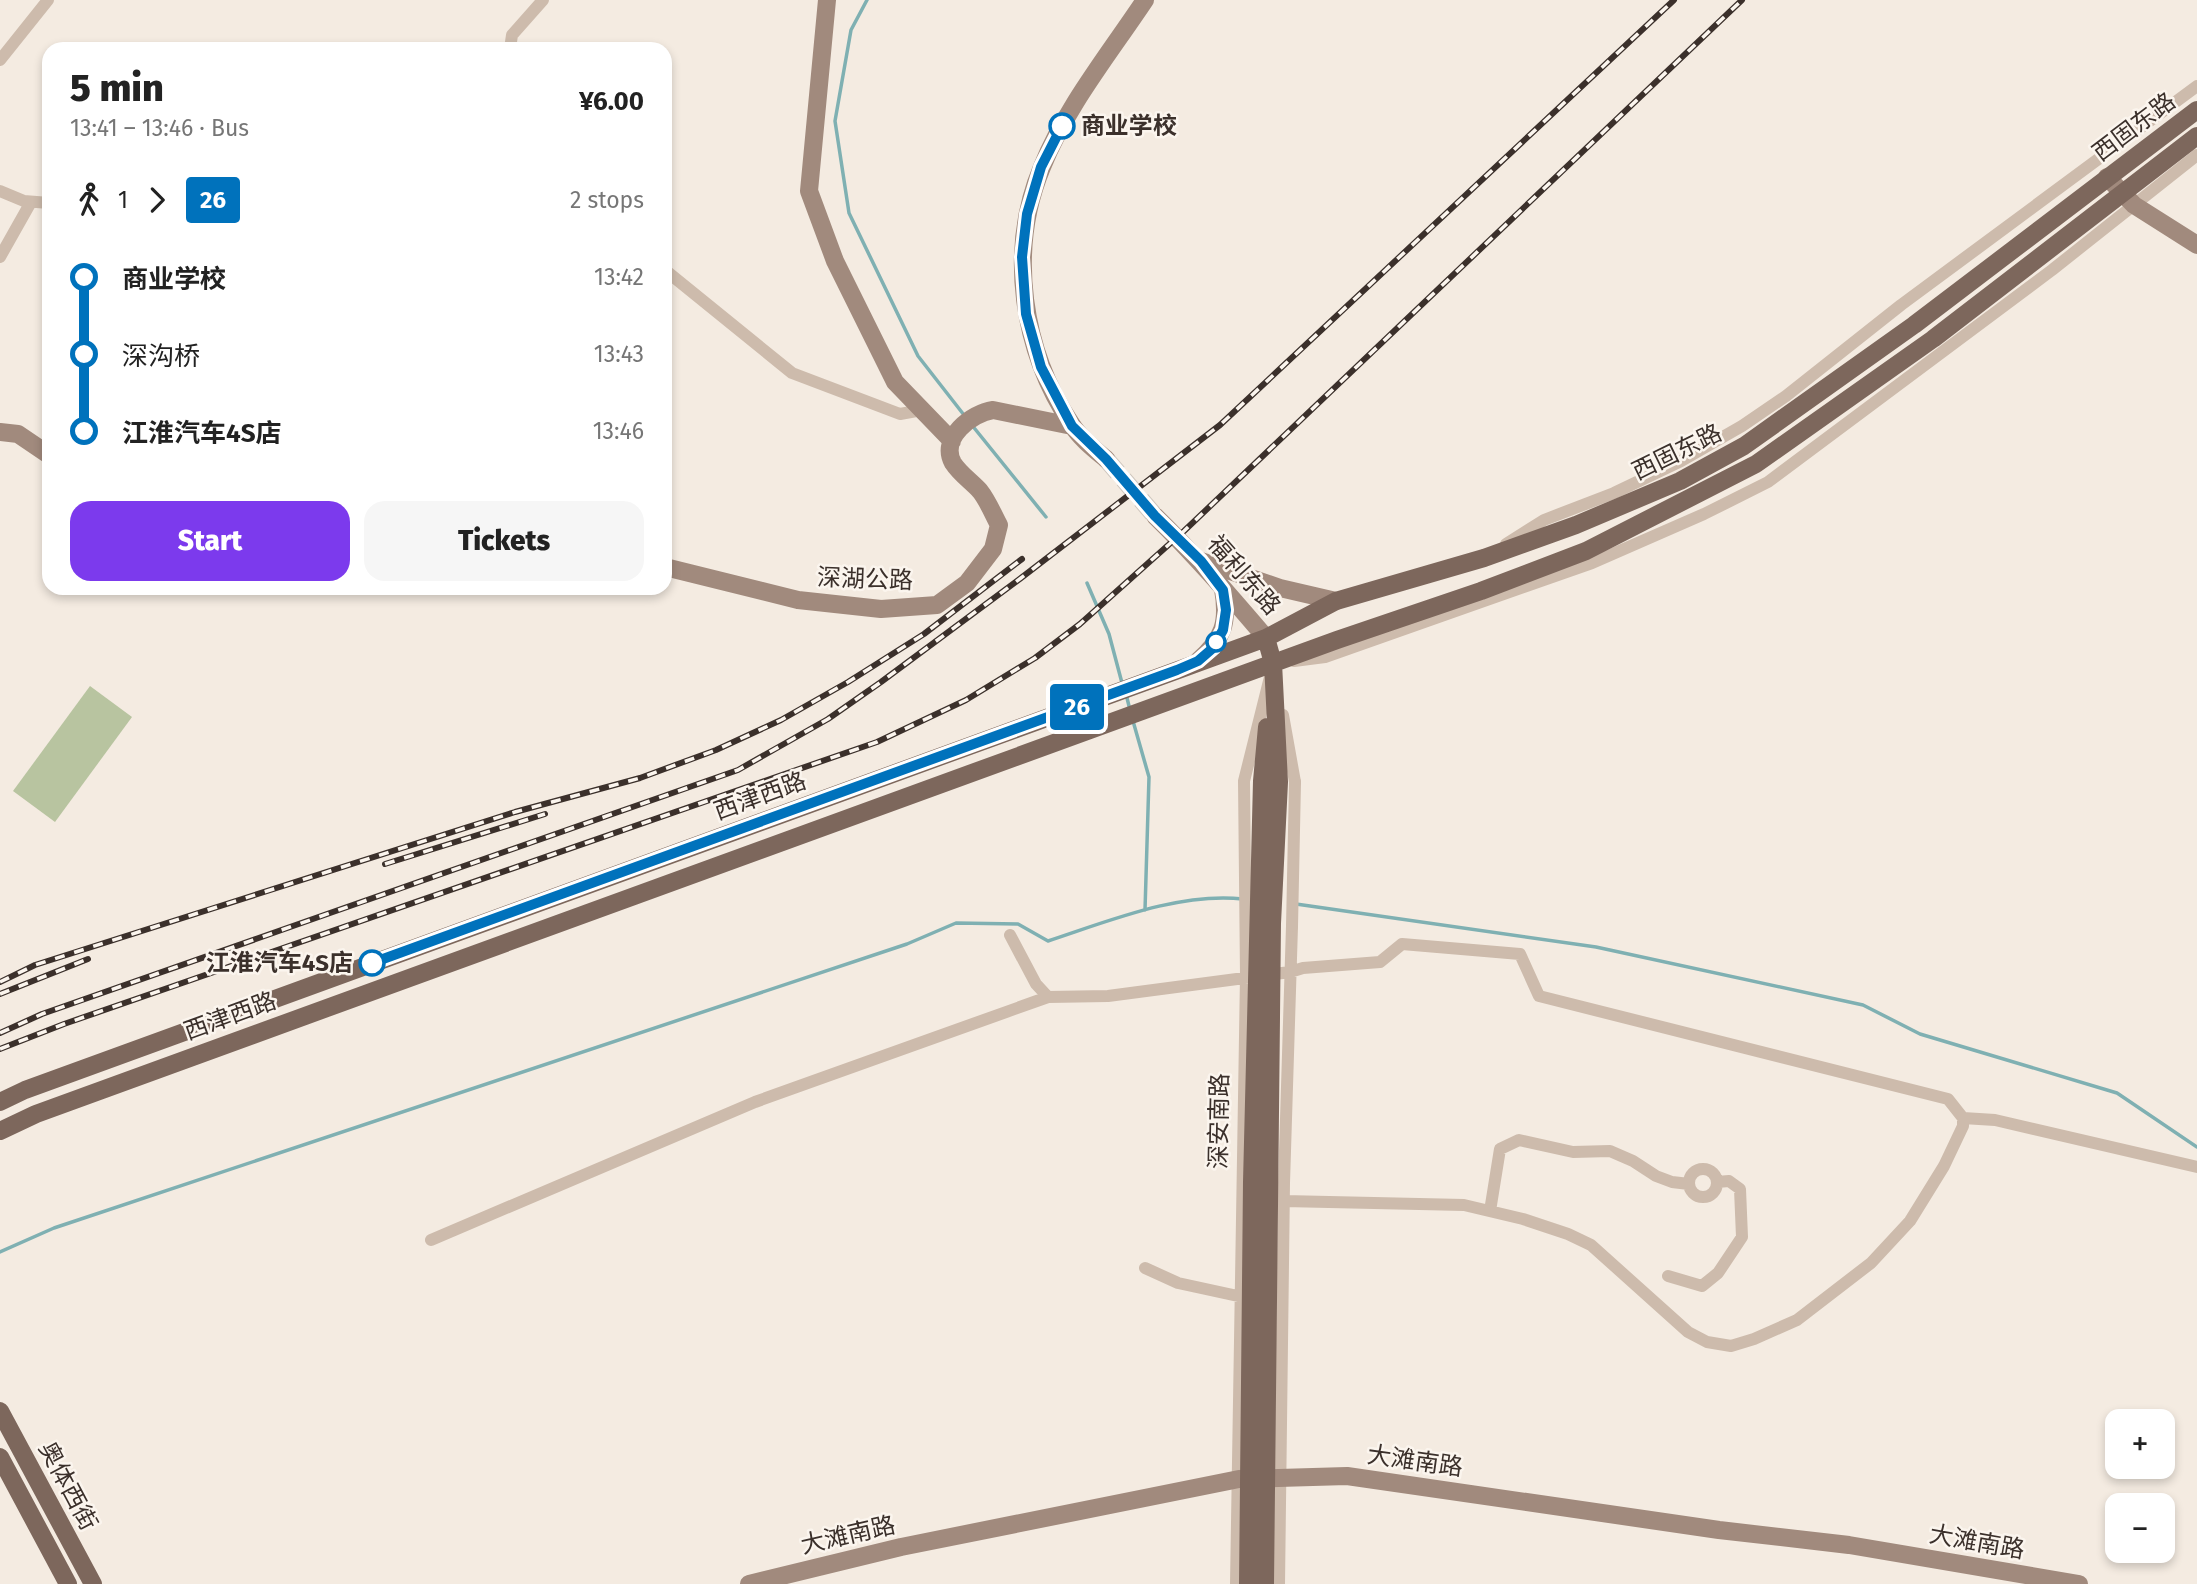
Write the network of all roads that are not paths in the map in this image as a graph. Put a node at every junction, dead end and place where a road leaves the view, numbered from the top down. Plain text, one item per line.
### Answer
1 (48, 0) edge
2 (543, 0) edge
3 (827, 0) edge
4 (1145, 0) edge
5 (511, 42) edge
6 (0, 60) edge
7 (2197, 86) edge
8 (2197, 110) edge
9 (2197, 136) edge
10 (2197, 155) edge
11 (2095, 162) junction
12 (2107, 177) junction
13 (0, 191) edge
14 (2127, 199) junction
15 (31, 202) junction
16 (42, 203) edge
17 (2197, 245) edge
18 (0, 257) edge
19 (672, 276) edge
20 (922, 410) junction
21 (1072, 426) junction
22 (0, 432) edge
23 (957, 433) junction
24 (42, 450) edge
25 (1106, 459) tunnel mouth
26 (1155, 516) tunnel mouth
27 (1484, 558) junction
28 (1201, 561) junction
29 (672, 569) edge
30 (1223, 590) junction
31 (1336, 601) junction
32 (1266, 638) junction
33 (1198, 661) junction
34 (1273, 663) junction
35 (1103, 697) joint
36 (1111, 723) joint
37 (1270, 781) junction
38 (1010, 935) dead end
39 (1290, 972) junction
40 (1258, 976) junction
41 (1048, 997) junction
42 (0, 1102) edge
43 (1963, 1118) junction
44 (0, 1131) edge
45 (2197, 1167) edge
46 (1717, 1182) junction
47 (1689, 1184) junction
48 (1284, 1200) junction
49 (1490, 1211) junction
50 (431, 1240) dead end
51 (1144, 1268) dead end
52 (1668, 1276) dead end
53 (1246, 1298) junction
54 (0, 1412) edge
55 (0, 1457) edge
56 (1258, 1478) junction
57 (68, 1584) edge
58 (93, 1584) edge
59 (749, 1584) edge
60 (1236, 1584) edge
61 (1248, 1584) edge
62 (1265, 1584) edge
63 (1279, 1584) edge
64 (2079, 1584) edge

1 - 6 street
2 - 5 street
3 - 20 main road
4 - 21 main road
7 - 11 street
8 - 12 main road, 西固东路
9 - 14 main road, 西固东路
10 - 14 street
11 - 12 street
11 - 27 street
12 - 14 main road
12 - 27 main road, 西固东路
13 - 15 street
14 - 17 main road
14 - 34 main road, 西固东路
15 - 16 street
15 - 18 street
19 - 20 street
20 - 23 main road
21 - 23 main road
21 - 25 main road
22 - 24 main road
23 - 29 main road, 深湖公路
26 - 28 main road, 福利东路
27 - 31 main road, 西固东路
28 - 30 main road, 福利东路
28 - 31 main road
30 - 32 main road, 福利东路
30 - 33 main road
31 - 32 main road, 西固东路
32 - 33 main road, 西固东路
32 - 34 main road
33 - 35 main road, 西固东路
34 - 36 main road, 西固东路
34 - 37 main road, 深安南路
34 - 37 street, 深安南路
35 - 42 main road, 西津西路
36 - 44 main road, 西津西路
37 - 39 street, 深安南路, bridge
37 - 40 main road, 深安南路
38 - 41 street
39 - 40 street
39 - 43 street
39 - 48 street, 深安南路
40 - 41 street
40 - 53 main road, 深安南路
40 - 56 main road, 深安南路
41 - 50 street
43 - 45 street
43 - 49 street
46 - 47 street
46 - 47 street
46 - 52 street
47 - 49 street
48 - 49 street
48 - 56 street, 深安南路
51 - 53 street
53 - 56 main road, 深安南路
54 - 58 main road, 奥体西街
55 - 57 main road, 奥体西街
56 - 59 main road, 大滩南路
56 - 60 street, 深安南路
56 - 61 main road, 深安南路
56 - 62 main road, 深安南路
56 - 63 street, 深安南路
56 - 64 main road, 大滩南路

